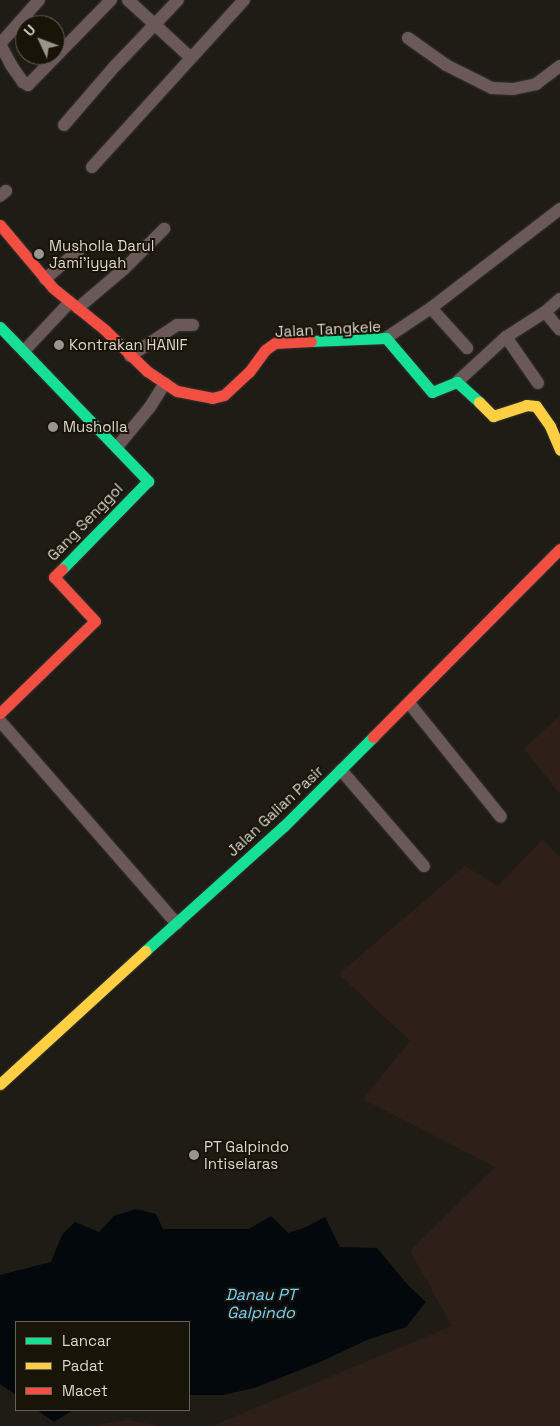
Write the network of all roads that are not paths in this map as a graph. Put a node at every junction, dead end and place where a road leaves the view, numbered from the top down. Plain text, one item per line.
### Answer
1 (39, 0) edge
2 (111, 0) edge
3 (128, 0) edge
4 (178, 0) edge
5 (244, 0) edge
6 (155, 26) junction
7 (408, 38) dead end
8 (190, 57) junction
9 (560, 66) edge
10 (64, 125) dead end
11 (92, 167) dead end
12 (557, 216) edge
13 (0, 225) edge
14 (164, 228) dead end
15 (79, 250) dead end
16 (45, 279) junction
17 (560, 299) edge
18 (74, 305) junction
19 (432, 308) junction
20 (545, 312) junction
21 (193, 325) dead end
22 (0, 327) edge
23 (560, 330) edge
24 (506, 337) junction
25 (386, 338) junction
26 (467, 348) dead end
27 (24, 351) junction
28 (130, 356) junction
29 (458, 382) junction
30 (165, 383) junction
31 (538, 383) dead end
32 (117, 447) junction
33 (560, 450) edge
34 (560, 549) edge
35 (408, 703) junction
36 (0, 719) edge
37 (341, 770) junction
38 (501, 817) dead end
39 (424, 866) dead end
40 (177, 924) junction
41 (0, 1084) edge

1 - 2 street
3 - 6 street
4 - 6 street
5 - 8 street
6 - 8 street
6 - 10 street
7 - 9 street
8 - 11 street
12 - 19 street
13 - 16 street, Jalan Tangkele
14 - 18 street
15 - 16 street
16 - 18 street, Jalan Tangkele
17 - 20 street
18 - 27 street
18 - 28 street, Jalan Tangkele
19 - 25 street
19 - 26 street
20 - 23 street
20 - 24 street
21 - 28 street
22 - 27 street, Gang Senggol
24 - 29 street
24 - 31 street
25 - 29 street, Jalan Tangkele
25 - 30 street, Jalan Tangkele
27 - 32 street, Gang Senggol
28 - 30 street, Jalan Tangkele
29 - 33 street
30 - 32 street
32 - 36 street, Gang Senggol
34 - 35 street, Jalan Galian Pasir
35 - 37 street, Jalan Galian Pasir
35 - 38 street
36 - 40 street
37 - 39 street
37 - 40 street, Jalan Galian Pasir
40 - 41 street, Jalan Galian Pasir

